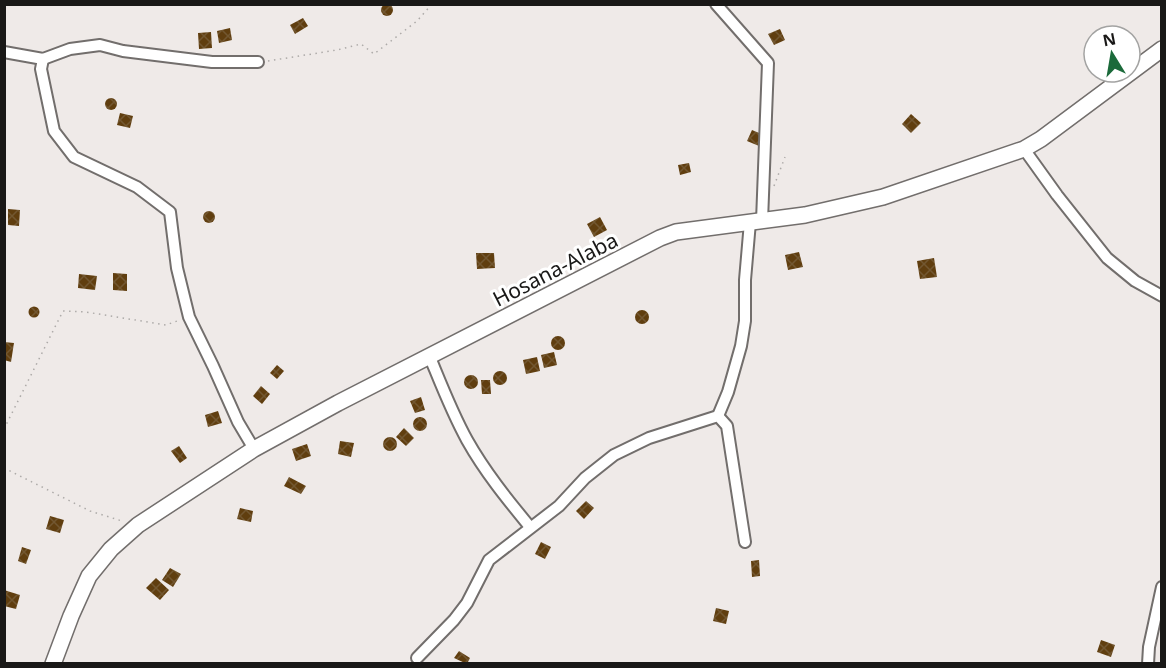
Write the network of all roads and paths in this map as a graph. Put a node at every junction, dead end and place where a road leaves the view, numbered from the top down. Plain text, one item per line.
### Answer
1 (432, 4) edge
2 (716, 4) edge
3 (1161, 49) edge
4 (4, 52) edge
5 (44, 59) junction
6 (258, 62) joint
7 (1024, 149) junction
8 (756, 222) junction
9 (1161, 296) edge
10 (189, 317) junction
11 (429, 355) junction
12 (718, 416) junction
13 (4, 429) edge
14 (254, 449) junction
15 (4, 468) edge
16 (138, 525) junction
17 (530, 527) junction
18 (745, 542) dead end
19 (1161, 587) edge
20 (417, 658) dead end
21 (53, 663) edge
22 (1148, 663) edge

1 - 6 path
2 - 8 street
3 - 7 main road, Hosana-Alaba
4 - 5 street
5 - 6 street
5 - 10 street
7 - 8 main road, Hosana-Alaba
7 - 9 street
8 - 11 main road, Hosana-Alaba
8 - 12 street
10 - 13 path
10 - 14 street
11 - 14 main road, Hosana-Alaba
11 - 17 street
12 - 17 street
12 - 18 street
14 - 16 main road, Hosana-Alaba
15 - 16 path
16 - 21 main road, Hosana-Alaba
17 - 20 street
19 - 22 street

